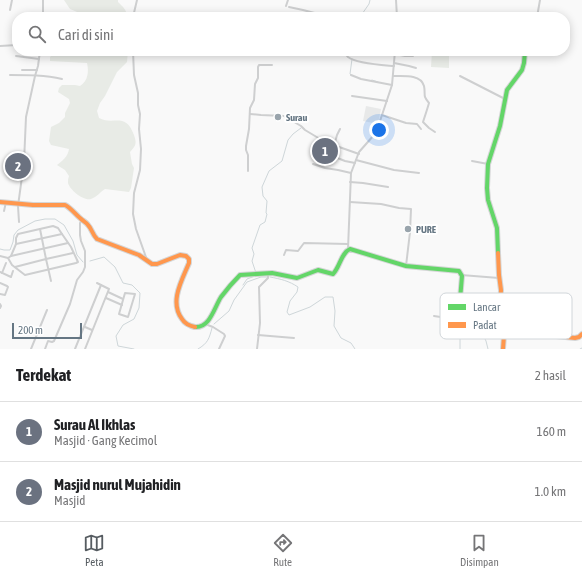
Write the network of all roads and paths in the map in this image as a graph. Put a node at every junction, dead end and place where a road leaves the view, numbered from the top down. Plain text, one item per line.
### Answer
1 (12, 0) edge
2 (43, 0) edge
3 (138, 0) edge
4 (288, 0) edge
5 (396, 0) edge
6 (540, 0) edge
7 (10, 10) dead end
8 (43, 12) edge
9 (134, 12) edge
10 (313, 12) edge
11 (396, 12) edge
12 (538, 12) edge
13 (12, 45) edge
14 (0, 46) edge
15 (16, 56) dead end
16 (39, 56) edge
17 (133, 56) edge
18 (347, 56) edge
19 (395, 56) edge
20 (405, 56) edge
21 (413, 56) dead end
22 (525, 56) edge
23 (39, 59) junction
24 (272, 65) dead end
25 (394, 65) junction
26 (416, 68) dead end
27 (22, 70) dead end
28 (37, 70) junction
29 (351, 75) dead end
30 (10, 76) dead end
31 (35, 76) junction
32 (393, 76) junction
33 (460, 76) dead end
34 (62, 78) dead end
35 (392, 85) junction
36 (352, 96) dead end
37 (506, 100) junction
38 (387, 101) junction
39 (250, 114) junction
40 (382, 115) junction
41 (340, 129) dead end
42 (421, 129) dead end
43 (435, 132) dead end
44 (334, 146) junction
45 (318, 152) dead end
46 (359, 154) junction
47 (13, 159) dead end
48 (356, 160) junction
49 (472, 161) dead end
50 (24, 162) junction
51 (355, 163) junction
52 (313, 164) dead end
53 (488, 164) junction
54 (248, 171) dead end
55 (420, 173) dead end
56 (351, 174) junction
57 (350, 182) junction
58 (388, 187) dead end
59 (0, 202) edge
60 (6, 202) junction
61 (350, 202) junction
62 (18, 203) junction
63 (4, 211) dead end
64 (82, 220) junction
65 (19, 222) dead end
66 (40, 229) junction
67 (62, 234) junction
68 (42, 239) junction
69 (16, 244) junction
70 (68, 244) junction
71 (348, 244) junction
72 (44, 249) junction
73 (348, 249) junction
74 (73, 253) junction
75 (284, 255) dead end
76 (0, 256) edge
77 (11, 256) junction
78 (8, 258) junction
79 (46, 259) junction
80 (147, 260) junction
81 (6, 263) dead end
82 (406, 266) junction
83 (15, 267) junction
84 (48, 269) junction
85 (13, 271) dead end
86 (1, 273) edge
87 (268, 273) junction
88 (462, 275) junction
89 (499, 278) junction
90 (51, 281) dead end
91 (0, 283) edge
92 (97, 283) dead end
93 (101, 285) junction
94 (108, 292) junction
95 (461, 293) edge
96 (501, 293) edge
97 (0, 294) edge
98 (106, 298) junction
99 (123, 299) junction
100 (0, 304) edge
101 (122, 305) junction
102 (0, 308) edge
103 (47, 310) dead end
104 (434, 316) dead end
105 (440, 317) edge
106 (205, 324) junction
107 (84, 327) junction
108 (92, 330) junction
109 (582, 334) edge
110 (258, 335) junction
111 (294, 338) dead end
112 (572, 338) edge
113 (504, 339) edge
114 (31, 349) edge
115 (45, 349) edge
116 (75, 349) edge
117 (85, 349) edge
118 (219, 349) edge
119 (257, 349) edge
120 (503, 349) edge

1 - 7 street
2 - 8 street
3 - 9 street
4 - 10 street
5 - 11 street
6 - 12 street
13 - 14 street
15 - 23 street
16 - 23 street
17 - 80 street
18 - 25 street
19 - 25 street
20 - 21 street
22 - 37 street
23 - 28 street
24 - 39 street
25 - 26 street
25 - 32 street
27 - 28 street
28 - 31 street
29 - 35 street
30 - 31 street
31 - 34 street
31 - 50 street
32 - 35 street
32 - 43 street
33 - 37 street
35 - 38 street
36 - 38 street
37 - 53 street
38 - 40 street
39 - 44 street
39 - 54 street
40 - 42 street
40 - 46 street
41 - 44 street
44 - 46 street
45 - 51 street
46 - 48 street
47 - 50 street
48 - 51 street
48 - 55 street
49 - 53 street
50 - 62 street
51 - 56 street
52 - 56 street
53 - 89 street
56 - 57 street
57 - 58 street
57 - 61 street
59 - 60 street
60 - 62 street
60 - 63 street
61 - 71 street
61 - 82 street
62 - 64 street
62 - 65 street
64 - 80 street
64 - 115 street
66 - 67 street
66 - 68 street
66 - 69 street
67 - 68 street
67 - 70 street
68 - 69 street
68 - 72 street
69 - 77 street
70 - 72 street
70 - 74 street
71 - 73 street
71 - 75 street
72 - 77 street
72 - 79 street
73 - 82 street
73 - 87 street
74 - 79 street
74 - 84 street
76 - 78 street
77 - 78 street
78 - 83 street
79 - 83 street
79 - 84 street
80 - 106 street
81 - 86 street
82 - 88 street
83 - 84 street
84 - 90 street
85 - 86 street
87 - 106 street
87 - 110 street
88 - 89 street
88 - 95 street
89 - 96 street
91 - 97 street
92 - 93 street
93 - 94 street
93 - 107 street
94 - 98 street
94 - 99 street
98 - 101 street
98 - 108 street
99 - 101 street
99 - 101 street
100 - 102 street
103 - 114 street
104 - 105 street
106 - 118 street
107 - 108 street
107 - 116 street
108 - 117 street
109 - 112 street
110 - 111 street
110 - 119 street
113 - 120 street

